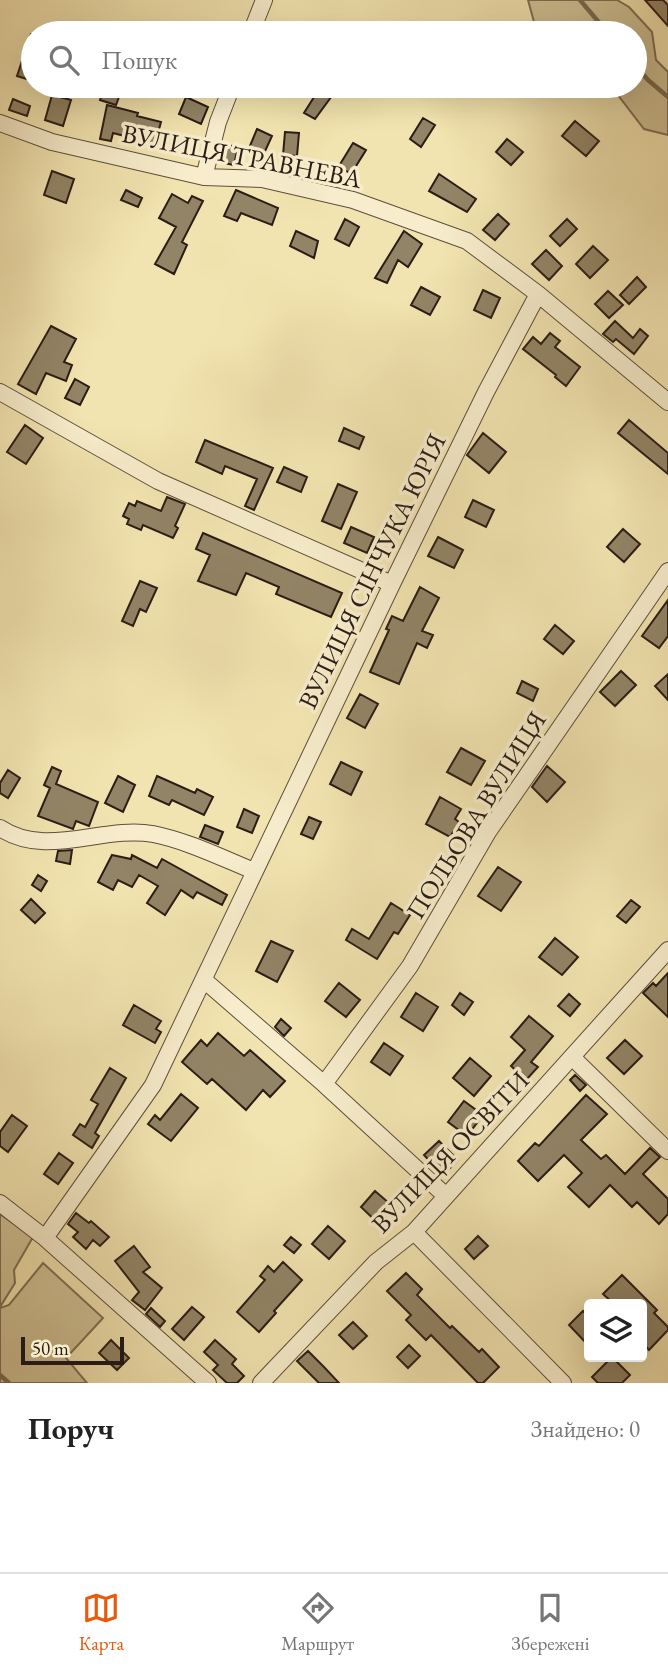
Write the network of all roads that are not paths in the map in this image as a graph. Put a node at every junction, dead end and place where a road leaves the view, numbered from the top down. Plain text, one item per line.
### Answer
1 (264, 0) edge
2 (256, 21) edge
3 (227, 98) edge
4 (0, 122) edge
5 (204, 177) junction
6 (538, 293) junction
7 (0, 392) edge
8 (668, 402) edge
9 (668, 571) edge
10 (392, 584) junction
11 (0, 828) edge
12 (254, 871) junction
13 (668, 950) edge
14 (204, 980) junction
15 (573, 1058) junction
16 (324, 1084) junction
17 (668, 1151) edge
18 (446, 1196) junction
19 (0, 1203) edge
20 (414, 1232) junction
21 (45, 1238) junction
22 (208, 1383) edge
23 (261, 1383) edge
24 (562, 1383) edge

1 - 2 street
3 - 5 street
4 - 5 street, ВУЛИЦЯ ТРАВНЕВА
5 - 6 street, ВУЛИЦЯ ТРАВНЕВА
6 - 8 street, ВУЛИЦЯ ТРАВНЕВА
6 - 10 street, ВУЛИЦЯ СІНЧУКА ЮРІЯ
7 - 10 street
9 - 16 street, ПОЛЬОВА ВУЛИЦЯ
10 - 12 street, ВУЛИЦЯ СІНЧУКА ЮРІЯ
11 - 12 street
12 - 14 street, ВУЛИЦЯ СІНЧУКА ЮРІЯ
13 - 15 street, ВУЛИЦЯ ОСВІТИ
14 - 16 street
14 - 21 street, ВУЛИЦЯ СІНЧУКА ЮРІЯ
15 - 17 street
15 - 18 street, ВУЛИЦЯ ОСВІТИ
16 - 18 street
18 - 20 street, ВУЛИЦЯ ОСВІТИ
19 - 21 street
20 - 23 street, ВУЛИЦЯ ОСВІТИ
20 - 24 street
21 - 22 street

